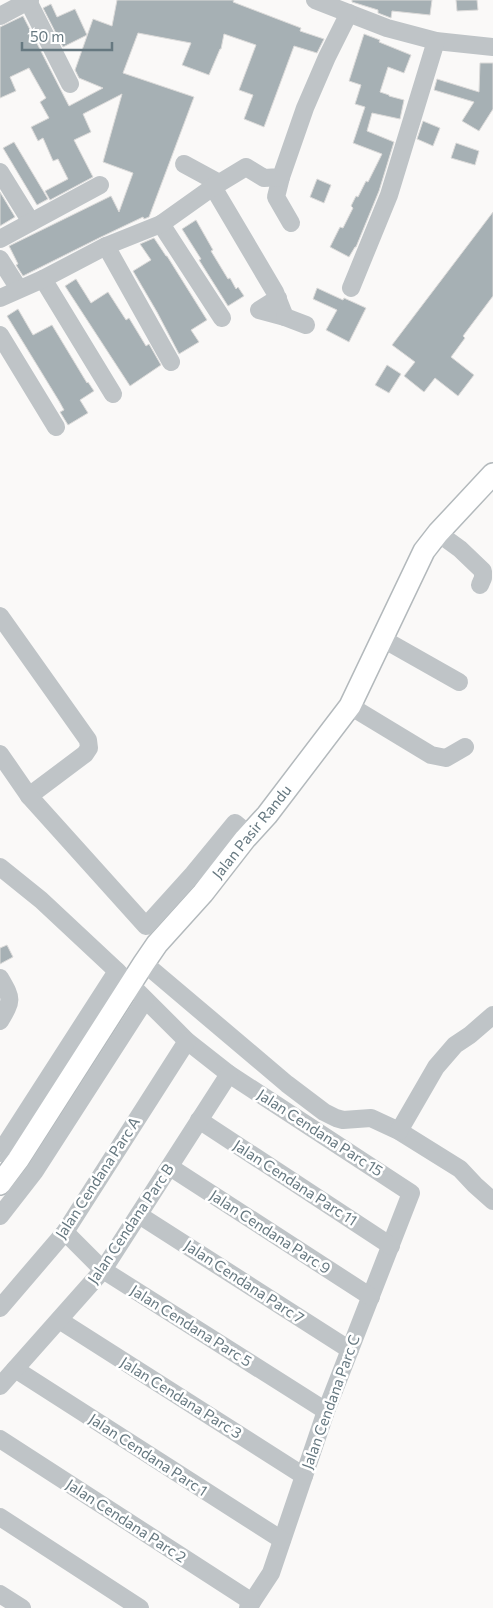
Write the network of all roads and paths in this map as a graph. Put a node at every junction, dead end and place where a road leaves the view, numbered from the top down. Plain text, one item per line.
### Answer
1 (29, 0) edge
2 (315, 0) edge
3 (349, 13) junction
4 (0, 16) edge
5 (436, 41) junction
6 (493, 47) edge
7 (70, 84) dead end
8 (184, 164) dead end
9 (0, 172) edge
10 (200, 172) junction
11 (273, 178) junction
12 (216, 185) junction
13 (100, 186) dead end
14 (184, 207) junction
15 (31, 222) junction
16 (290, 223) dead end
17 (161, 224) junction
18 (0, 239) edge
19 (106, 246) junction
20 (0, 259) edge
21 (43, 279) junction
22 (351, 288) dead end
23 (19, 289) junction
24 (0, 298) edge
25 (222, 318) dead end
26 (306, 325) dead end
27 (0, 335) edge
28 (171, 362) dead end
29 (113, 394) dead end
30 (56, 427) dead end
31 (493, 475) edge
32 (438, 533) junction
33 (480, 585) dead end
34 (0, 616) edge
35 (383, 638) junction
36 (459, 682) dead end
37 (350, 706) junction
38 (465, 747) dead end
39 (0, 754) edge
40 (29, 796) junction
41 (245, 840) junction
42 (0, 866) edge
43 (144, 963) junction
44 (0, 978) edge
45 (124, 978) junction
46 (145, 1000) junction
47 (493, 1016) edge
48 (0, 1020) edge
49 (187, 1041) junction
50 (229, 1074) junction
51 (200, 1120) junction
52 (399, 1131) junction
53 (18, 1162) edge
54 (170, 1167) junction
55 (0, 1184) edge
56 (411, 1193) joint
57 (493, 1201) edge
58 (139, 1215) junction
59 (0, 1216) edge
60 (65, 1232) junction
61 (391, 1246) junction
62 (103, 1270) junction
63 (370, 1297) junction
64 (0, 1308) edge
65 (59, 1320) junction
66 (350, 1350) junction
67 (15, 1370) junction
68 (0, 1385) edge
69 (326, 1411) junction
70 (0, 1439) edge
71 (304, 1476) junction
72 (0, 1517) edge
73 (282, 1540) junction
74 (0, 1594) edge
75 (250, 1605) edge
76 (22, 1608) edge
77 (140, 1608) edge

1 - 4 street
1 - 7 street
2 - 3 street
3 - 5 street
3 - 11 street
5 - 6 street
5 - 22 street
8 - 10 street
9 - 15 street
10 - 12 street
10 - 14 street
11 - 12 street
11 - 16 street
12 - 14 street
12 - 26 street
13 - 15 street
14 - 17 street
15 - 18 street
17 - 19 street
17 - 25 street
19 - 21 street
19 - 28 street
20 - 23 street
21 - 23 street
21 - 29 street
23 - 24 street
27 - 30 street
31 - 32 main road, Jalan Pasir Randu
32 - 33 street
32 - 35 main road, Jalan Pasir Randu
34 - 40 street
35 - 36 street
35 - 37 main road, Jalan Pasir Randu
37 - 38 street
37 - 41 main road, Jalan Pasir Randu
39 - 40 street
40 - 41 street
41 - 43 main road, Jalan Pasir Randu
42 - 45 street, Jalan Cendana Parc 15
43 - 45 main road, Jalan Pasir Randu
43 - 52 street
44 - 48 street
45 - 46 street, Jalan Cendana Parc 15
45 - 53 main road, Jalan Pasir Randu
46 - 49 street, Jalan Cendana Parc 15
46 - 53 street
47 - 52 street
49 - 50 street, Jalan Cendana Parc 15
49 - 60 street, Jalan Cendana Parc A
50 - 51 street, Jalan Cendana Parc B
50 - 56 street, Jalan Cendana Parc 15
51 - 54 street, Jalan Cendana Parc B
51 - 61 street, Jalan Cendana Parc 11
52 - 57 street
53 - 55 main road, Jalan Pasir Randu
53 - 59 street
54 - 58 street, Jalan Cendana Parc B
54 - 63 street, Jalan Cendana Parc 9
56 - 61 street, Jalan Cendana Parc C
58 - 62 street, Jalan Cendana Parc B
58 - 66 street, Jalan Cendana Parc 7
60 - 62 street, Jalan Cendana Parc 5
60 - 64 street, Jalan Cendana Parc A
61 - 63 street, Jalan Cendana Parc C
62 - 65 street, Jalan Cendana Parc B
62 - 69 street, Jalan Cendana Parc 5
63 - 66 street, Jalan Cendana Parc C
65 - 67 street, Jalan Cendana Parc B
65 - 71 street, Jalan Cendana Parc 3
66 - 69 street, Jalan Cendana Parc C
67 - 68 street, Jalan Cendana Parc B
67 - 73 street, Jalan Cendana Parc 1
69 - 71 street, Jalan Cendana Parc C
70 - 75 street, Jalan Cendana Parc 2
71 - 73 street, Jalan Cendana Parc C
72 - 77 street
73 - 75 street, Jalan Cendana Parc C
74 - 76 street

